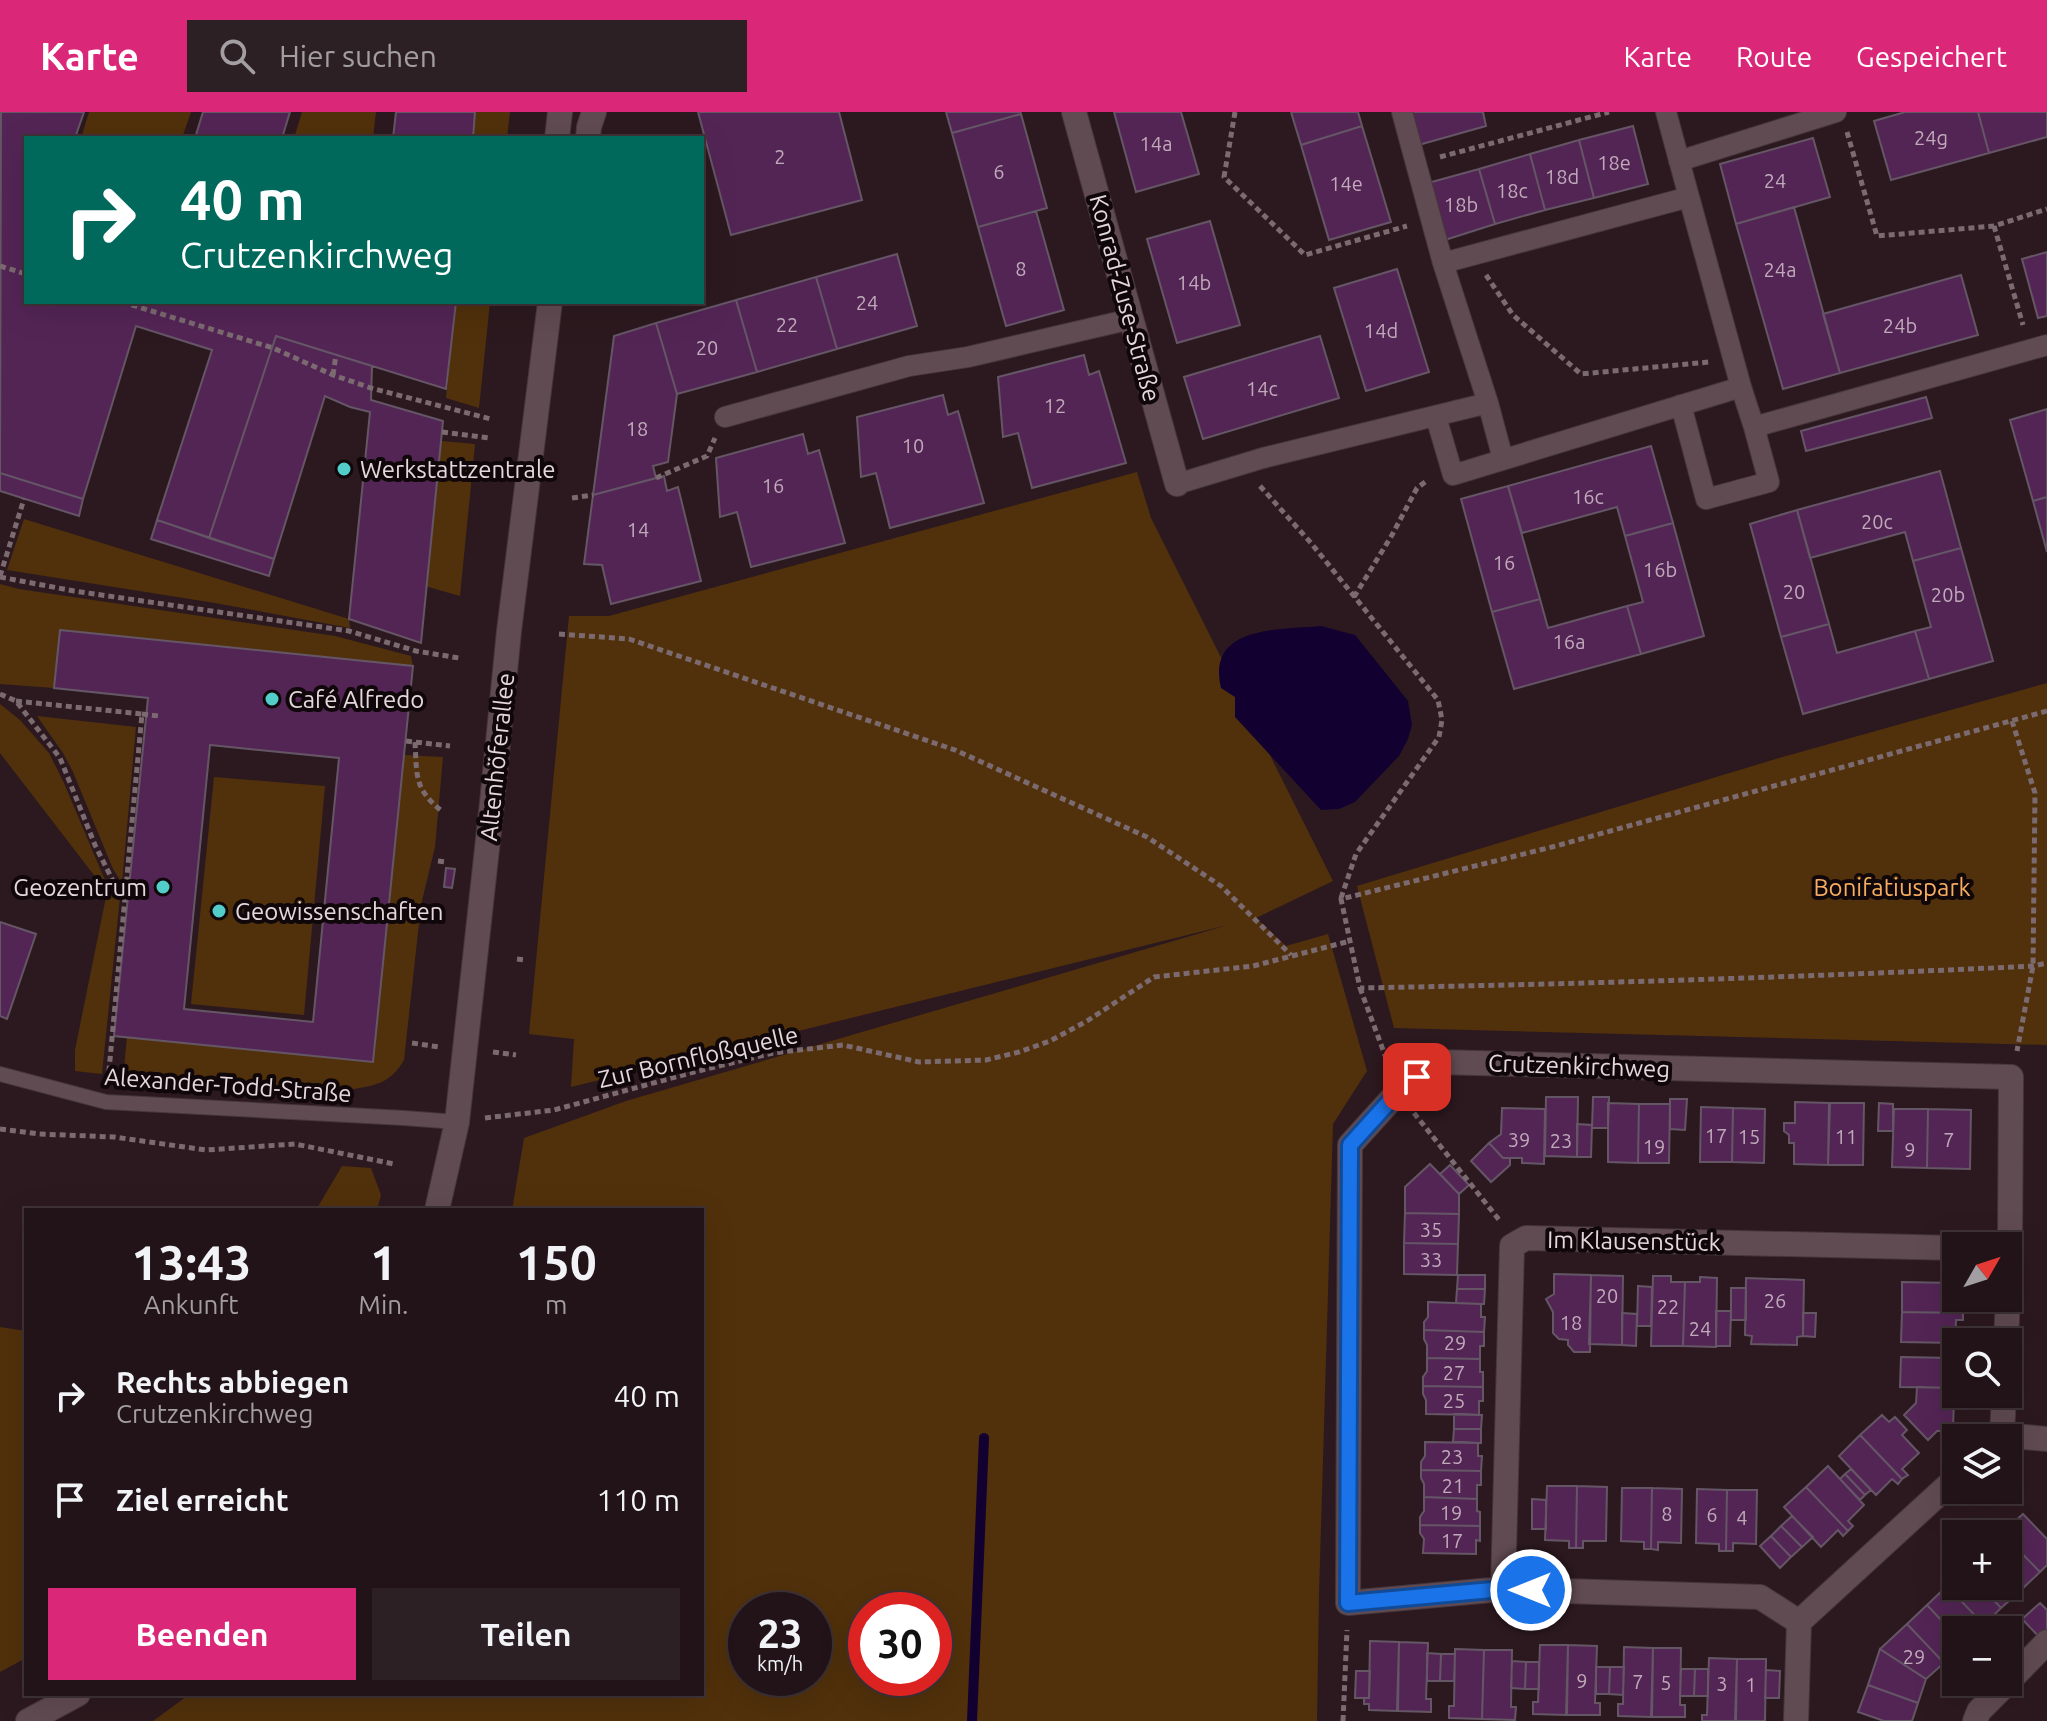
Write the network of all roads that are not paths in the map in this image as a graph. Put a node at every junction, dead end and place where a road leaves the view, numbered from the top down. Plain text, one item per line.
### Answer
1 (560, 112) edge
2 (594, 112) edge
3 (1074, 112) edge
4 (1402, 112) edge
5 (1666, 112) edge
6 (1840, 117) edge
7 (557, 136) edge
8 (588, 136) edge
9 (1679, 161) junction
10 (1689, 197) junction
11 (1443, 263) junction
12 (550, 304) edge
13 (1131, 319) junction
14 (2039, 347) edge
15 (1741, 387) junction
16 (1488, 403) junction
17 (1681, 405) junction
18 (725, 417) road end
19 (1436, 417) junction
20 (1754, 427) junction
21 (1503, 459) junction
22 (1177, 484) joint
23 (0, 1074) edge
24 (457, 1122) junction
25 (437, 1208) edge
26 (2009, 1232) edge
27 (1942, 1248) edge
28 (2022, 1438) edge
29 (2047, 1439) edge
30 (1942, 1491) edge
31 (1503, 1589) junction
32 (1799, 1622) junction
33 (2047, 1642) edge
34 (2022, 1668) edge
35 (74, 1696) edge
36 (1994, 1696) edge
37 (28, 1721) edge
38 (1796, 1721) edge
39 (1975, 1721) edge

1 - 7 street
2 - 8 street
3 - 13 street, Konrad-Zuse-Straße
4 - 11 street
5 - 9 street
6 - 9 street
9 - 10 street
10 - 11 street
10 - 15 street
11 - 16 street
12 - 24 street, Altenhöferallee
13 - 18 street
13 - 22 street, Konrad-Zuse-Straße
14 - 20 street
15 - 17 street
15 - 20 street
16 - 19 street
16 - 21 street
17 - 20 street
17 - 21 street
19 - 21 street
19 - 22 street
23 - 24 lane, Alexander-Todd-Straße
24 - 25 street, Altenhöferallee
26 - 31 street, Crutzenkirchweg
27 - 31 street, Im Klausenstück
28 - 29 street
30 - 32 street
31 - 32 street
32 - 38 street
33 - 34 street
35 - 37 street
36 - 39 street

